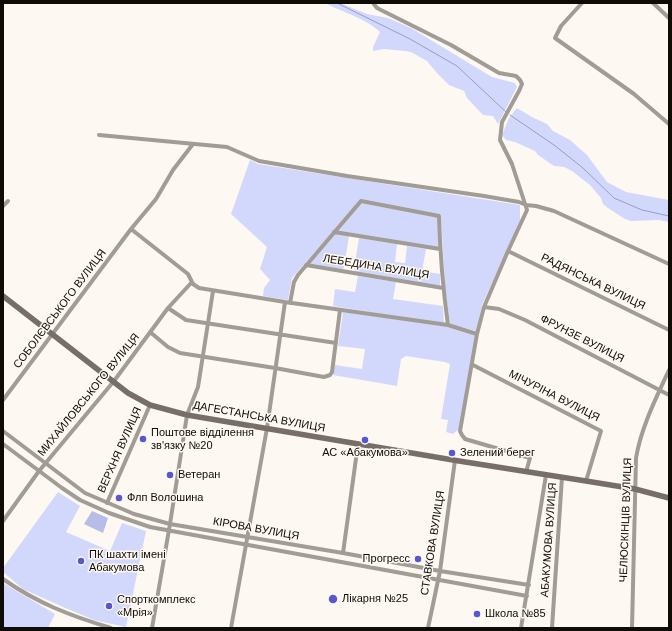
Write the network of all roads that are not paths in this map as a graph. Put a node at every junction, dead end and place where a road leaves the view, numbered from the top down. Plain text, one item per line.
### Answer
1 (373, 3) edge
2 (582, 3) edge
3 (653, 3) edge
4 (669, 18) edge
5 (669, 124) edge
6 (99, 135) dead end
7 (193, 144) junction
8 (8, 201) dead end
9 (526, 205) junction
10 (3, 206) edge
11 (131, 229) junction
12 (334, 232) junction
13 (440, 249) junction
14 (508, 251) junction
15 (669, 264) edge
16 (306, 265) junction
17 (192, 282) junction
18 (443, 288) junction
19 (213, 291) junction
20 (3, 296) edge
21 (287, 302) junction
22 (484, 307) junction
23 (168, 308) junction
24 (340, 310) junction
25 (207, 324) junction
26 (448, 326) junction
27 (669, 330) edge
28 (150, 332) junction
29 (51, 334) junction
30 (280, 334) junction
31 (478, 334) junction
32 (336, 343) junction
33 (203, 357) junction
34 (473, 365) junction
35 (275, 368) junction
36 (669, 370) edge
37 (114, 381) junction
38 (660, 389) junction
39 (669, 395) edge
40 (3, 400) edge
41 (150, 405) junction
42 (187, 415) junction
43 (267, 428) junction
44 (3, 431) edge
45 (3, 444) edge
46 (358, 444) junction
47 (455, 460) junction
48 (46, 463) junction
49 (39, 470) junction
50 (526, 472) junction
51 (546, 475) junction
52 (562, 477) junction
53 (586, 481) junction
54 (635, 489) junction
55 (669, 498) edge
56 (107, 503) junction
57 (3, 521) edge
58 (170, 524) junction
59 (169, 531) junction
60 (247, 537) junction
61 (246, 544) junction
62 (343, 553) junction
63 (440, 571) junction
64 (3, 579) edge
65 (438, 580) junction
66 (529, 585) junction
67 (527, 596) junction
68 (111, 628) edge
69 (152, 628) edge
70 (232, 628) edge
71 (428, 628) edge
72 (521, 628) edge
73 (552, 628) edge
74 (632, 628) edge

1 - 9 street
2 - 5 street
3 - 4 street
6 - 7 street
7 - 9 street
7 - 11 street, СОБОЛЄВСЬКОГО ВУЛИЦЯ
8 - 10 street
9 - 14 street
9 - 15 street
11 - 17 street
11 - 29 street, СОБОЛЄВСЬКОГО ВУЛИЦЯ
12 - 13 street
12 - 13 street
12 - 16 street
13 - 18 street
14 - 22 street
14 - 27 street, РАДЯНСЬКА ВУЛИЦЯ
16 - 18 street, ЛЕБЕДИНА ВУЛИЦЯ
16 - 21 street
17 - 19 street
17 - 23 street, МИХАЙЛОВСЬКОГО ВУЛИЦЯ
18 - 26 street
19 - 21 street
19 - 25 street
20 - 29 street, ДАГЕСТАНСЬКА ВУЛИЦЯ
21 - 24 street
21 - 30 street
22 - 31 street
22 - 38 street, ФРУНЗЕ ВУЛИЦЯ
23 - 25 street
23 - 28 street, МИХАЙЛОВСЬКОГО ВУЛИЦЯ
24 - 26 street
24 - 32 street
25 - 30 street
25 - 33 street
26 - 31 street
28 - 33 street
28 - 37 street, МИХАЙЛОВСЬКОГО ВУЛИЦЯ
29 - 37 street, ДАГЕСТАНСЬКА ВУЛИЦЯ
29 - 40 street, СОБОЛЄВСЬКОГО ВУЛИЦЯ
30 - 32 street
30 - 35 street
31 - 34 street
32 - 35 street
33 - 35 street
33 - 42 street
34 - 50 street
34 - 53 street, МІЧУРІНА ВУЛИЦЯ
35 - 43 street
36 - 38 street, ЧЕЛЮСКІНЦІВ ВУЛИЦЯ
37 - 41 street, ДАГЕСТАНСЬКА ВУЛИЦЯ
37 - 48 street, МИХАЙЛОВСЬКОГО ВУЛИЦЯ
38 - 39 street, ФРУНЗЕ ВУЛИЦЯ
38 - 54 street, ЧЕЛЮСКІНЦІВ ВУЛИЦЯ
41 - 42 street, ДАГЕСТАНСЬКА ВУЛИЦЯ
41 - 56 street, ВЕРХНЯ ВУЛИЦЯ
42 - 43 street, ДАГЕСТАНСЬКА ВУЛИЦЯ
42 - 58 street
43 - 46 street, ДАГЕСТАНСЬКА ВУЛИЦЯ
43 - 60 street
44 - 48 street, КІРОВА ВУЛИЦЯ
45 - 49 street, КІРОВА ВУЛИЦЯ
46 - 47 street, ДАГЕСТАНСЬКА ВУЛИЦЯ
46 - 62 street
47 - 50 street, ДАГЕСТАНСЬКА ВУЛИЦЯ
47 - 63 street, СТАВКОВА ВУЛИЦЯ
48 - 49 street, МИХАЙЛОВСЬКОГО ВУЛИЦЯ
48 - 56 street, КІРОВА ВУЛИЦЯ
49 - 57 street, МИХАЙЛОВСЬКОГО ВУЛИЦЯ
49 - 59 street, КІРОВА ВУЛИЦЯ
50 - 51 street, ДАГЕСТАНСЬКА ВУЛИЦЯ
51 - 52 street, ДАГЕСТАНСЬКА ВУЛИЦЯ
51 - 66 street
52 - 53 street, ДАГЕСТАНСЬКА ВУЛИЦЯ
52 - 73 street, АБАКУМОВА ВУЛИЦЯ
53 - 54 street, ДАГЕСТАНСЬКА ВУЛИЦЯ
54 - 55 street, ДАГЕСТАНСЬКА ВУЛИЦЯ
54 - 74 street, ЧЕЛЮСКІНЦІВ ВУЛИЦЯ
56 - 58 street, КІРОВА ВУЛИЦЯ
58 - 59 street
58 - 60 street, КІРОВА ВУЛИЦЯ
59 - 61 street, КІРОВА ВУЛИЦЯ
59 - 69 street
60 - 61 street
60 - 62 street, КІРОВА ВУЛИЦЯ
61 - 65 street, КІРОВА ВУЛИЦЯ
61 - 70 street
62 - 63 street, КІРОВА ВУЛИЦЯ
63 - 65 street, СТАВКОВА ВУЛИЦЯ
63 - 66 street, КІРОВА ВУЛИЦЯ
64 - 68 street
65 - 67 street, КІРОВА ВУЛИЦЯ
65 - 71 street, СТАВКОВА ВУЛИЦЯ
66 - 67 street
67 - 72 street

